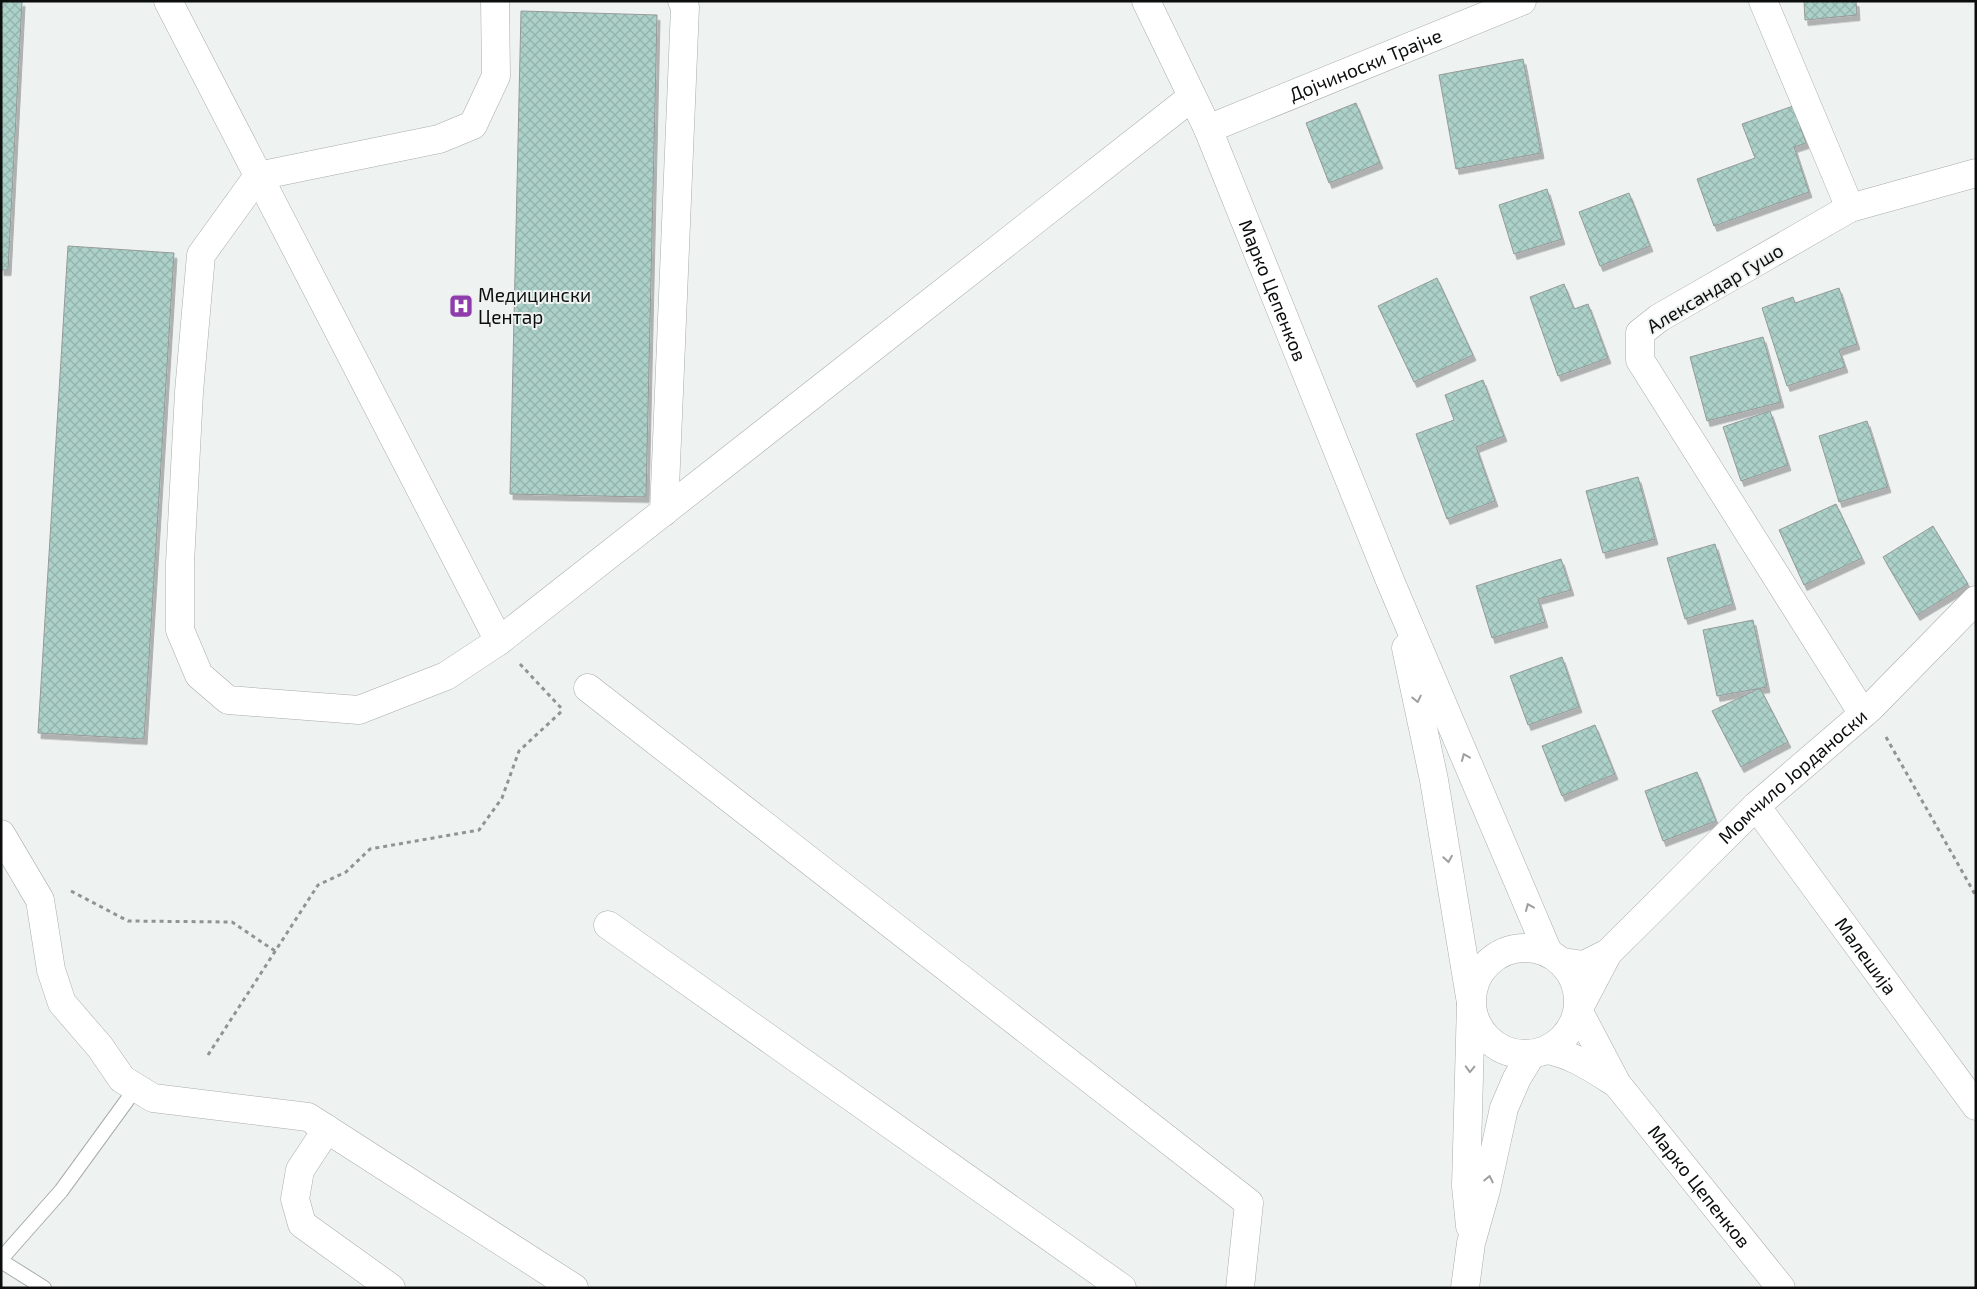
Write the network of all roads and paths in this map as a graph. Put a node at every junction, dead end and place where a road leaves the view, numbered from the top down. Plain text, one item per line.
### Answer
1 (168, 1) edge
2 (495, 1) edge
3 (682, 1) edge
4 (1146, 1) edge
5 (1522, 1) edge
6 (1763, 1) edge
7 (1192, 97) junction
8 (1208, 129) junction
9 (1976, 173) edge
10 (258, 176) junction
11 (1850, 208) junction
12 (664, 512) junction
13 (1391, 584) junction
14 (1976, 600) edge
15 (499, 641) junction
16 (588, 688) joint
17 (562, 711) junction
18 (1867, 711) junction
19 (1756, 806) junction
20 (1, 834) edge
21 (68, 890) dead end
22 (1976, 896) edge
23 (608, 925) dead end
24 (275, 951) junction
25 (1608, 953) junction
26 (1555, 957) junction
27 (1471, 1003) junction
28 (1578, 1010) junction
29 (1539, 1052) junction
30 (208, 1055) dead end
31 (1617, 1084) junction
32 (136, 1088) junction
33 (1976, 1106) edge
34 (326, 1129) junction
35 (1471, 1242) junction
36 (1, 1260) edge
37 (44, 1288) edge
38 (391, 1288) edge
39 (574, 1288) edge
40 (1122, 1288) edge
41 (1240, 1288) edge
42 (1465, 1288) edge
43 (1781, 1288) edge

1 - 10 street
2 - 10 street
3 - 12 street
4 - 7 street, Марко Цепенков
5 - 8 street, Дојчиноски Трајче
6 - 11 street
7 - 8 street, Марко Цепенков
7 - 12 street
8 - 13 street, Марко Цепенков
9 - 11 street
10 - 15 street
10 - 15 street
11 - 18 street, Александар Гушо
12 - 15 street
26 -> 13 street
13 -> 27 street
14 - 18 street, Момчило Јорданоски
15 - 17 path
16 - 17 path
16 - 41 street
17 - 24 path
18 - 19 street, Момчило Јорданоски
18 - 22 path
19 - 25 street, Момчило Јорданоски
19 - 33 street, Малешија
20 - 32 street
21 - 24 path
23 - 40 street
24 - 30 path
25 - 26 street
25 - 28 street
26 - 27 street
26 - 28 street
27 - 29 street
27 -> 35 street
28 - 29 street
28 - 31 street
29 - 31 street
35 -> 29 street
31 - 43 street, Марко Цепенков
32 - 34 street
32 - 36 lane
34 - 38 street
34 - 39 street
35 - 42 street
36 - 37 lane

